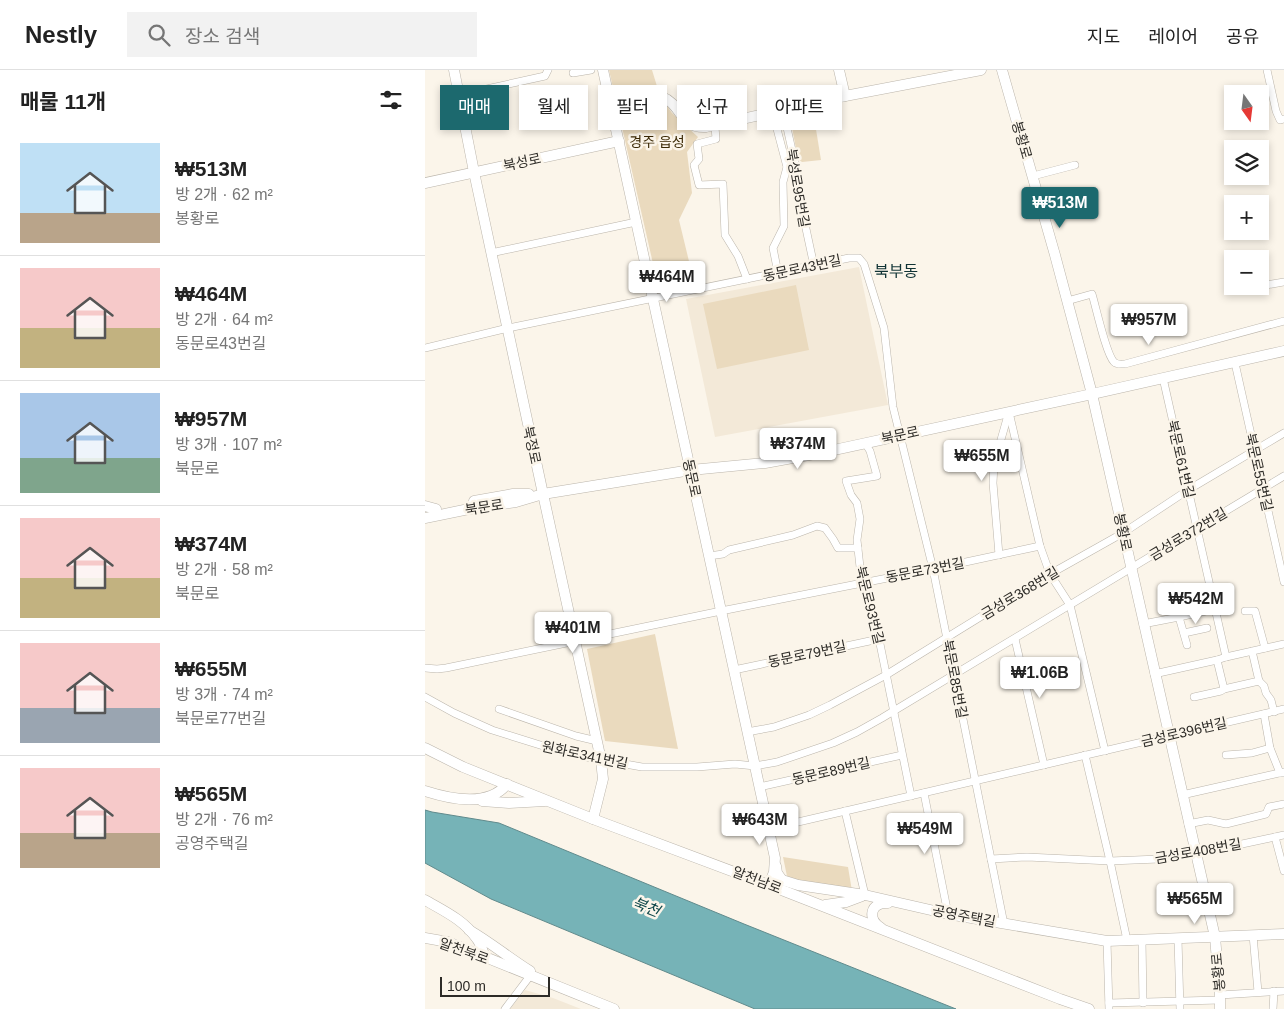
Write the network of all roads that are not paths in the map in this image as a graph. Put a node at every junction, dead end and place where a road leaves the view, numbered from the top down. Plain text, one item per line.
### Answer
1 (454, 70) edge
2 (548, 70) edge
3 (591, 70) edge
4 (603, 70) edge
5 (839, 70) edge
6 (981, 70) edge
7 (1002, 70) edge
8 (1267, 70) edge
9 (573, 72) dead end
10 (457, 85) edge
11 (504, 85) edge
12 (606, 85) edge
13 (845, 96) junction
14 (842, 97) edge
15 (667, 100) edge
16 (677, 109) edge
17 (1284, 119) edge
18 (466, 130) edge
19 (616, 130) edge
20 (715, 130) edge
21 (777, 130) edge
22 (787, 130) edge
23 (619, 142) junction
24 (795, 165) junction
25 (1075, 165) dead end
26 (787, 167) junction
27 (474, 172) junction
28 (1033, 176) junction
29 (425, 184) edge
30 (636, 222) junction
31 (491, 253) junction
32 (814, 266) junction
33 (778, 273) junction
34 (747, 280) junction
35 (1284, 282) edge
36 (1269, 284) edge
37 (653, 298) junction
38 (1067, 302) junction
39 (1284, 320) edge
40 (508, 328) junction
41 (425, 348) edge
42 (1284, 351) edge
43 (1235, 363) junction
44 (1163, 378) junction
45 (1092, 394) junction
46 (1009, 412) junction
47 (1284, 433) edge
48 (899, 436) junction
49 (865, 443) junction
50 (1254, 451) junction
51 (691, 470) junction
52 (1284, 476) edge
53 (1263, 488) junction
54 (1188, 490) junction
55 (543, 494) junction
56 (425, 506) edge
57 (425, 511) edge
58 (436, 512) junction
59 (425, 520) edge
60 (1197, 528) junction
61 (1123, 532) junction
62 (1040, 546) junction
63 (858, 548) junction
64 (999, 555) junction
65 (709, 556) junction
66 (1131, 568) junction
67 (933, 569) junction
68 (1050, 574) junction
69 (865, 582) junction
70 (1284, 582) edge
71 (1070, 605) junction
72 (1215, 609) junction
73 (721, 611) junction
74 (1245, 611) dead end
75 (1179, 617) junction
76 (1143, 624) junction
77 (1207, 628) dead end
78 (1184, 633) junction
79 (947, 638) junction
80 (879, 639) junction
81 (1015, 639) junction
82 (576, 642) junction
83 (1284, 644) edge
84 (1187, 645) dead end
85 (1265, 648) junction
86 (1252, 651) junction
87 (1226, 657) junction
88 (1217, 660) junction
89 (425, 668) edge
90 (734, 670) junction
91 (1154, 674) junction
92 (886, 675) junction
93 (953, 675) junction
94 (1259, 681) junction
95 (1224, 689) junction
96 (425, 697) edge
97 (1194, 697) dead end
98 (499, 709) dead end
99 (1284, 709) edge
100 (893, 710) junction
101 (1274, 712) junction
102 (1264, 714) junction
103 (747, 732) junction
104 (1169, 736) junction
105 (597, 741) junction
106 (425, 748) edge
107 (1271, 748) junction
108 (1105, 751) junction
109 (902, 755) junction
110 (1226, 755) dead end
111 (1085, 756) junction
112 (601, 760) junction
113 (1044, 765) junction
114 (755, 766) junction
115 (1283, 773) edge
116 (975, 781) junction
117 (507, 784) junction
118 (759, 787) junction
119 (425, 791) edge
120 (924, 793) junction
121 (1182, 795) junction
122 (911, 796) junction
123 (474, 799) junction
124 (551, 802) junction
125 (1284, 804) edge
126 (845, 811) junction
127 (593, 819) junction
128 (1188, 824) junction
129 (769, 829) junction
130 (1284, 835) edge
131 (1275, 837) junction
132 (1195, 854) junction
133 (775, 858) junction
134 (991, 859) junction
135 (1110, 861) junction
136 (1284, 871) edge
137 (769, 885) junction
138 (865, 895) junction
139 (425, 900) edge
140 (906, 905) junction
141 (823, 906) junction
142 (948, 914) junction
143 (1004, 924) junction
144 (469, 930) junction
145 (884, 930) junction
146 (1284, 934) edge
147 (1253, 935) junction
148 (1215, 937) junction
149 (425, 938) edge
150 (1178, 938) junction
151 (1127, 940) junction
152 (1142, 940) junction
153 (1107, 941) junction
154 (453, 944) junction
155 (485, 958) junction
156 (530, 976) junction
157 (550, 984) junction
158 (1284, 990) edge
159 (1274, 991) junction
160 (1258, 992) junction
161 (1220, 1001) edge
162 (1143, 1003) junction
163 (1180, 1005) edge
164 (1109, 1006) edge
165 (505, 1009) edge
166 (614, 1009) edge
167 (1089, 1009) edge
168 (1273, 1009) edge

1 - 10 street, 북정로
2 - 11 street
3 - 9 street
4 - 12 street, 동문로
5 - 13 street
6 - 13 street
7 - 28 street, 봉황로
8 - 17 street
13 - 14 street
15 - 16 street
18 - 27 street, 북정로
19 - 23 street, 동문로
20 - 34 street
21 - 26 street
22 - 24 street, 북성로95번길
23 - 27 street, 북성로
23 - 30 street, 동문로
24 - 26 street
24 - 32 street, 북성로95번길
25 - 28 street
26 - 33 street
27 - 29 street, 북성로
27 - 31 street, 북정로
28 - 38 street, 봉황로
30 - 31 street
30 - 37 street, 동문로
31 - 40 street, 북정로
32 - 33 street, 동문로43번길
32 - 48 street, 동문로43번길
33 - 34 street, 동문로43번길
34 - 37 street, 동문로43번길
35 - 36 street
37 - 40 street, 동문로43번길
37 - 51 street, 동문로
38 - 39 street
38 - 45 street, 봉황로
40 - 41 street, 동문로43번길
40 - 55 street, 북정로
42 - 43 street, 북문로
43 - 44 street, 북문로
43 - 50 street, 북문로55번길
44 - 45 street, 북문로
44 - 54 street, 북문로61번길
45 - 46 street, 북문로
45 - 61 street, 봉황로
46 - 48 street, 북문로
46 - 62 street
46 - 64 street
47 - 50 street, 금성로368번길
48 - 49 street, 북문로
48 - 67 street, 북문로85번길
49 - 51 street, 북문로
49 - 63 street, 북문로93번길
50 - 53 street, 북문로55번길
50 - 54 street, 금성로368번길
51 - 55 street, 북문로
51 - 65 street, 동문로
52 - 53 street, 금성로372번길
53 - 60 street, 금성로372번길
53 - 70 street, 북문로55번길
54 - 60 street, 북문로61번길
54 - 61 street, 금성로368번길
55 - 58 street, 북문로
55 - 82 street, 북정로
56 - 58 street
57 - 58 street, 북문로
58 - 59 street
60 - 66 street, 금성로372번길
60 - 72 street, 북문로61번길
61 - 66 street, 봉황로
61 - 68 street, 금성로368번길
62 - 64 street, 동문로73번길
62 - 68 street
63 - 65 street
63 - 69 street, 북문로93번길
64 - 67 street, 동문로73번길
65 - 73 street, 동문로
66 - 71 street, 금성로372번길
66 - 76 street, 봉황로
67 - 69 street, 동문로73번길
67 - 79 street, 북문로85번길
68 - 71 street
68 - 79 street, 금성로368번길
69 - 73 street, 동문로73번길
69 - 80 street, 북문로93번길
71 - 81 street, 금성로372번길
71 - 108 street
72 - 75 street
72 - 87 street, 북문로61번길
73 - 82 street, 동문로73번길
73 - 90 street, 동문로
74 - 85 street
75 - 76 street
75 - 78 street
76 - 91 street, 봉황로
77 - 78 street
78 - 84 street
79 - 92 street, 금성로368번길
79 - 93 street, 북문로85번길
80 - 90 street, 동문로79번길
80 - 92 street, 북문로93번길
81 - 93 street, 금성로372번길
81 - 113 street
82 - 89 street, 동문로73번길
82 - 105 street, 북정로
83 - 85 street
85 - 86 street
86 - 87 street
86 - 94 street
87 - 88 street
88 - 91 street
88 - 95 street
90 - 103 street, 동문로
91 - 104 street, 봉황로
92 - 100 street, 북문로93번길
92 - 103 street, 금성로368번길
93 - 100 street, 금성로372번길
93 - 116 street, 북문로85번길
94 - 95 street
94 - 101 street
95 - 97 street
96 - 112 street, 원화로341번길
98 - 105 street
99 - 101 street, 금성로396번길
100 - 109 street, 북문로93번길
100 - 114 street, 금성로372번길
101 - 102 street, 금성로396번길
102 - 104 street, 금성로396번길
102 - 107 street
103 - 114 street, 동문로
104 - 108 street, 금성로396번길
104 - 121 street, 봉황로
105 - 112 street, 북정로
106 - 117 street, 알천남로
107 - 110 street
107 - 115 street
108 - 111 street, 금성로396번길
109 - 118 street, 동문로89번길
109 - 122 street, 북문로93번길
111 - 113 street, 금성로396번길
111 - 135 street
112 - 114 street, 원화로341번길
112 - 127 street, 북정로
113 - 116 street, 금성로396번길
114 - 118 street, 동문로
115 - 121 street
116 - 120 street, 금성로396번길
116 - 134 street, 북문로85번길
117 - 123 street
117 - 124 street, 알천남로
118 - 129 street, 동문로
119 - 123 street
120 - 122 street, 금성로396번길
120 - 142 street
121 - 128 street, 봉황로
122 - 126 street, 금성로396번길
123 - 124 street
124 - 127 street, 알천남로
125 - 128 street
126 - 129 street, 금성로396번길
126 - 138 street
127 - 137 street, 알천남로
128 - 132 street, 봉황로
129 - 133 street, 동문로
130 - 131 street, 금성로408번길
131 - 132 street, 금성로408번길
131 - 136 street
132 - 135 street, 금성로408번길
132 - 148 street, 봉황로
133 - 137 street, 동문로
133 - 138 street, 공영주택길
134 - 135 street, 금성로408번길
134 - 143 street, 북문로85번길
135 - 151 street
137 - 141 street, 알천남로
138 - 140 street, 공영주택길
138 - 141 street
139 - 144 street
140 - 142 street, 공영주택길
140 - 145 street
141 - 145 street, 알천남로
142 - 143 street, 공영주택길
143 - 153 street, 공영주택길
144 - 154 street
144 - 155 street
144 - 157 street
145 - 167 street, 알천남로
146 - 147 street, 공영주택길
147 - 148 street, 공영주택길
147 - 160 street
148 - 150 street, 공영주택길
148 - 161 street, 봉황로
149 - 154 street, 알천북로
150 - 152 street, 공영주택길
150 - 163 street
151 - 152 street, 공영주택길
151 - 153 street, 공영주택길
152 - 162 street
153 - 164 street
154 - 155 street, 알천북로
155 - 156 street, 알천북로
156 - 157 street, 알천북로
156 - 165 street
157 - 166 street, 알천북로
158 - 159 street
159 - 160 street
159 - 168 street
160 - 161 street
161 - 163 street, 봉황로
162 - 163 street, 봉황로
162 - 164 street, 봉황로

